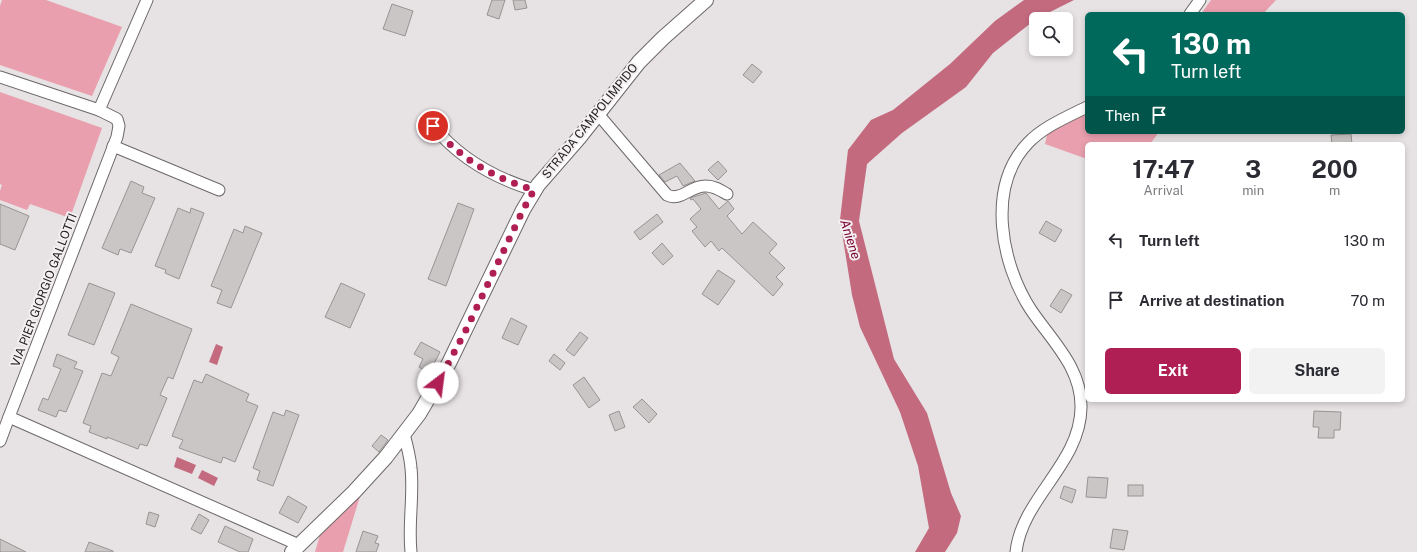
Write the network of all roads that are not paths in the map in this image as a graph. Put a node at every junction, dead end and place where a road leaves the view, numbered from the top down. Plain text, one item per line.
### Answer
1 (147, 0) edge
2 (706, 0) edge
3 (1200, 0) edge
4 (1191, 12) edge
5 (0, 77) edge
6 (1085, 108) edge
7 (99, 110) junction
8 (598, 114) junction
9 (433, 126) dead end
10 (113, 146) junction
11 (219, 190) dead end
12 (534, 190) junction
13 (727, 194) dead end
14 (9, 417) junction
15 (404, 434) junction
16 (0, 441) edge
17 (295, 548) edge
18 (411, 552) edge
19 (1016, 552) edge

1 - 7 street
2 - 8 street, STRADA CAMPOLIMPIDO
3 - 4 street
5 - 7 street
6 - 19 street
7 - 10 street, VIA PIER GIORGIO GALLOTTI
8 - 12 street, STRADA CAMPOLIMPIDO
8 - 13 street
9 - 12 street
10 - 11 street
10 - 14 street, VIA PIER GIORGIO GALLOTTI
12 - 15 street, STRADA CAMPOLIMPIDO
14 - 16 street, VIA PIER GIORGIO GALLOTTI
14 - 17 street
15 - 17 street, STRADA CAMPOLIMPIDO
15 - 18 street

